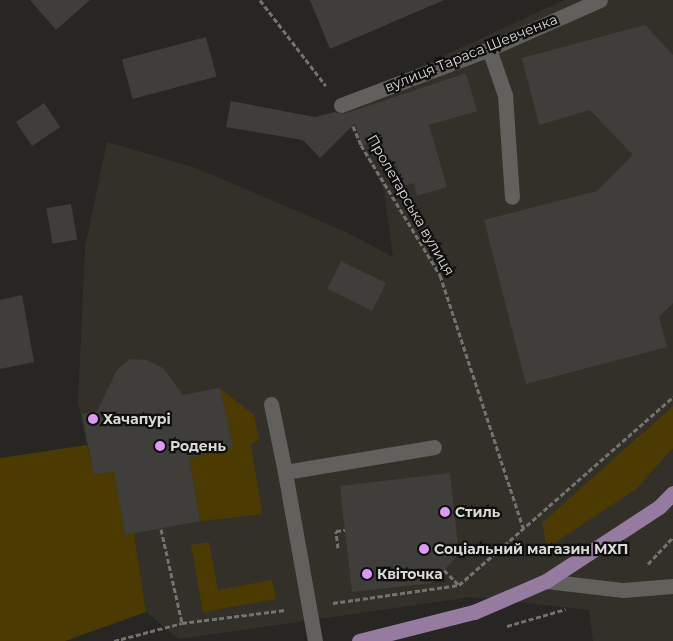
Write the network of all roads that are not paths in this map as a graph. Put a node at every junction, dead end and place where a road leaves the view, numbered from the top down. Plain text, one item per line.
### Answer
1 (600, 0) edge
2 (488, 49) junction
3 (341, 105) road end
4 (512, 197) dead end
5 (271, 404) dead end
6 (434, 447) dead end
7 (285, 472) junction
8 (673, 493) edge
9 (546, 581) junction
10 (673, 586) edge
11 (315, 641) edge
12 (358, 641) edge

1 - 2 street, вулиця Тараса Шевченка
2 - 3 street, вулиця Тараса Шевченка
2 - 4 street
5 - 7 street
6 - 7 street
7 - 11 street
8 - 9 main road
9 - 10 street
9 - 12 main road

